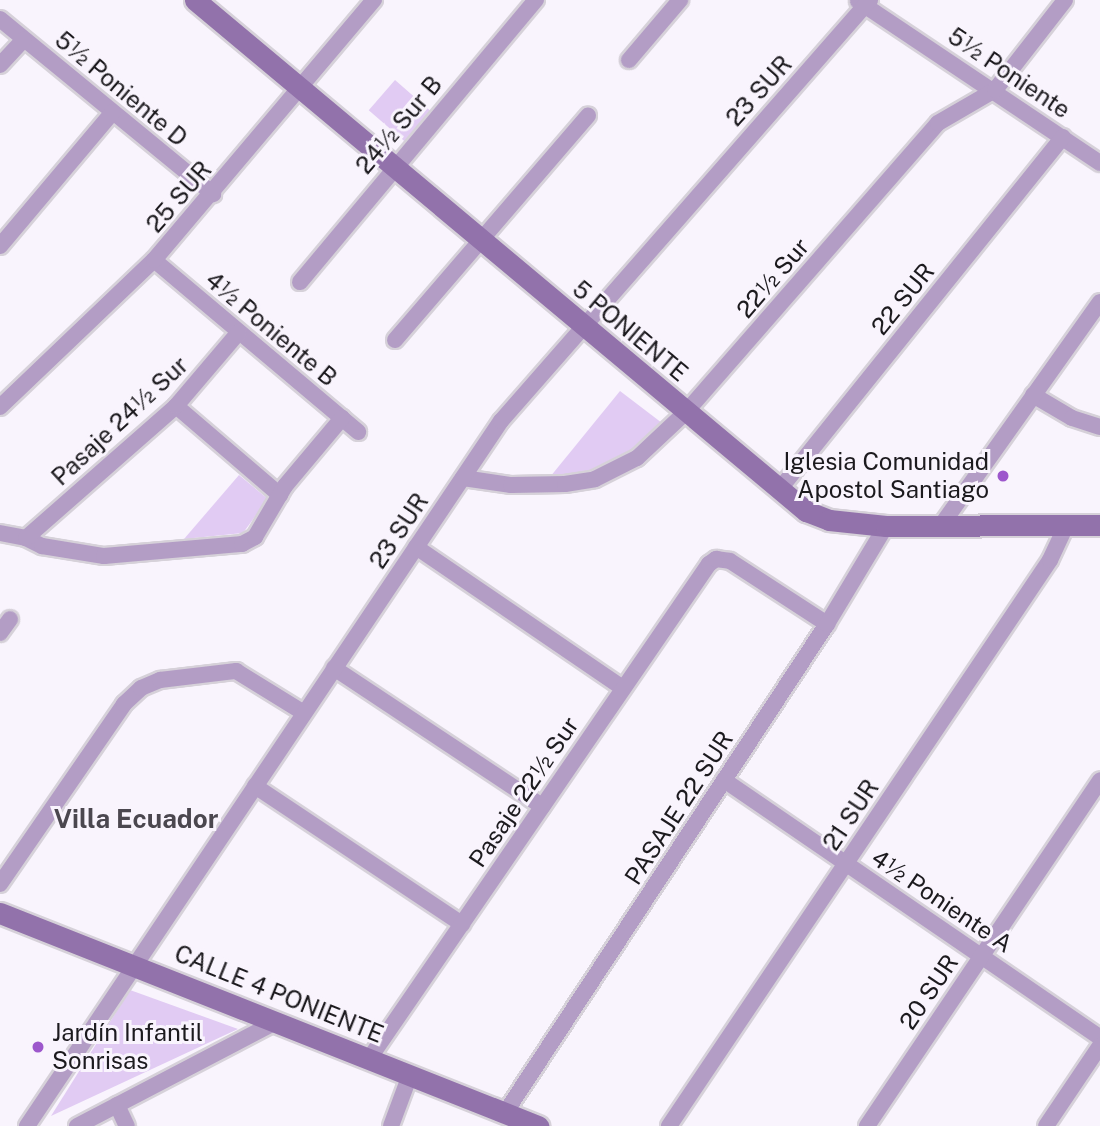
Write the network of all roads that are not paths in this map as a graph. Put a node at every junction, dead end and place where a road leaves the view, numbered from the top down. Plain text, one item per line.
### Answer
1 (195, 0) edge
2 (374, 0) edge
3 (536, 0) edge
4 (680, 0) edge
5 (1065, 0) edge
6 (864, 2) edge
7 (0, 19) edge
8 (24, 39) junction
9 (629, 60) dead end
10 (0, 65) edge
11 (300, 88) junction
12 (995, 90) junction
13 (113, 112) junction
14 (588, 116) dead end
15 (1063, 137) junction
16 (1100, 163) edge
17 (394, 166) junction
18 (213, 194) junction
19 (481, 240) junction
20 (0, 246) edge
21 (154, 260) junction
22 (300, 282) dead end
23 (1100, 302) edge
24 (582, 324) junction
25 (239, 332) junction
26 (395, 340) dead end
27 (1033, 396) junction
28 (176, 406) junction
29 (0, 407) edge
30 (686, 412) junction
31 (342, 418) junction
32 (1100, 427) edge
33 (358, 432) dead end
34 (463, 478) junction
35 (779, 490) junction
36 (279, 495) junction
37 (1100, 524) edge
38 (887, 526) junction
39 (1066, 526) junction
40 (940, 527) junction
41 (0, 533) edge
42 (26, 538) junction
43 (416, 547) junction
44 (10, 618) dead end
45 (827, 624) junction
46 (0, 634) edge
47 (334, 668) junction
48 (623, 688) junction
49 (304, 713) junction
50 (724, 780) junction
51 (1100, 780) edge
52 (255, 786) junction
53 (542, 806) junction
54 (846, 863) junction
55 (0, 884) edge
56 (0, 913) edge
57 (461, 924) junction
58 (981, 956) junction
59 (134, 965) junction
60 (276, 1022) junction
61 (1100, 1037) edge
62 (1100, 1046) edge
63 (369, 1059) junction
64 (410, 1075) junction
65 (117, 1105) junction
66 (505, 1113) junction
67 (27, 1126) edge
68 (78, 1126) edge
69 (127, 1126) edge
70 (391, 1126) edge
71 (538, 1126) edge
72 (669, 1126) edge
73 (867, 1126) edge
74 (1046, 1126) edge

1 - 11 street, 5 PONIENTE
2 - 11 street, 25 SUR
3 - 17 street, 24½ Sur B
4 - 9 street
5 - 12 street, 22½ Sur
6 - 12 street, 5½ Poniente
6 - 24 street, 23 SUR
7 - 8 street, 5½ Poniente D
8 - 10 street
8 - 13 street, 5½ Poniente D
11 - 17 street, 5 PONIENTE
11 - 18 street, 25 SUR
12 - 15 street, 5½ Poniente
12 - 30 street, 22½ Sur
13 - 18 street, 5½ Poniente D
13 - 20 street
14 - 19 street
15 - 16 street, 5½ Poniente
15 - 35 street, 22 SUR
17 - 19 street, 5 PONIENTE
17 - 22 street, 24½ Sur B
18 - 21 street, 25 SUR
19 - 24 street, 5 PONIENTE
19 - 26 street
21 - 25 street, 4½ Poniente B
21 - 29 street, 25 SUR
23 - 27 street
24 - 30 street, 5 PONIENTE
24 - 34 street, 23 SUR
25 - 28 street, Pasaje 24½ Sur
25 - 31 street, 4½ Poniente B
27 - 32 street
27 - 40 street
28 - 36 street
28 - 42 street, Pasaje 24½ Sur
30 - 34 street, 22½ Sur
30 - 35 street, 5 PONIENTE
31 - 33 street, 4½ Poniente B
31 - 36 street
34 - 43 street, 23 SUR
35 - 38 street, 5 PONIENTE
36 - 42 street
37 - 39 street, 5 PONIENTE
38 - 40 street, 5 PONIENTE
38 - 45 street, PASAJE 22 SUR
39 - 40 street, 5 PONIENTE
39 - 54 street, 21 SUR
41 - 42 street
43 - 47 street, 23 SUR
43 - 48 street
44 - 46 street
45 - 48 street, Pasaje 22½ Sur
45 - 50 street, PASAJE 22 SUR
47 - 49 street, 23 SUR
47 - 53 street
48 - 53 street, Pasaje 22½ Sur
49 - 52 street, 23 SUR
49 - 55 street
50 - 54 street, 4½ Poniente A
50 - 66 street, PASAJE 22 SUR
51 - 58 street, 20 SUR
52 - 57 street
52 - 59 street, 23 SUR
53 - 57 street, Pasaje 22½ Sur
54 - 58 street, 4½ Poniente A
54 - 72 street, 21 SUR
56 - 59 street, CALLE 4 PONIENTE
57 - 63 street, Pasaje 22½ Sur
58 - 61 street, 4½ Poniente A
58 - 73 street, 20 SUR
59 - 60 street, CALLE 4 PONIENTE
59 - 67 street, 23 SUR
60 - 63 street, CALLE 4 PONIENTE
60 - 65 street
62 - 74 street
63 - 64 street, CALLE 4 PONIENTE
64 - 66 street, CALLE 4 PONIENTE
64 - 70 street
65 - 68 street
65 - 69 street
66 - 71 street, CALLE 4 PONIENTE

